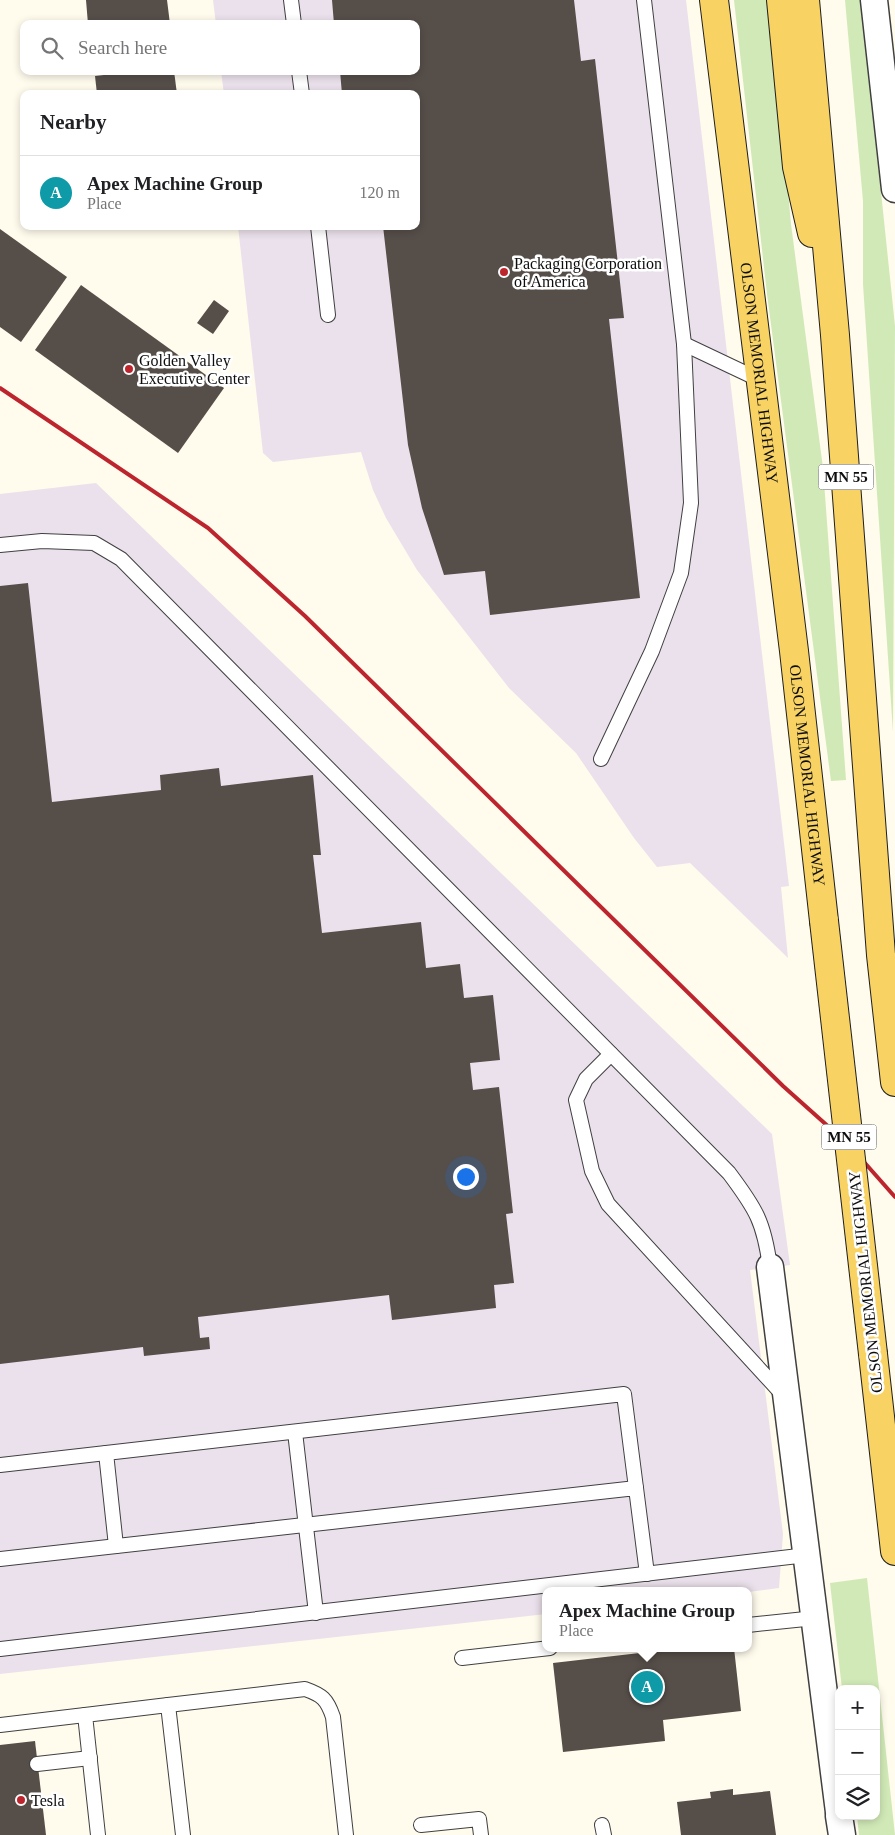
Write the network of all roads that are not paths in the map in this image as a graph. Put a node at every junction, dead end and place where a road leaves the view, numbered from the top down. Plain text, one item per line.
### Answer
1 (291, 0) edge
2 (644, 0) edge
3 (714, 0) edge
4 (781, 0) edge
5 (806, 0) edge
6 (874, 0) edge
7 (294, 20) edge
8 (300, 75) edge
9 (301, 90) edge
10 (895, 188) edge
11 (318, 230) edge
12 (328, 315) dead end
13 (836, 335) junction
14 (684, 344) junction
15 (760, 380) junction
16 (0, 545) edge
17 (601, 759) dead end
18 (612, 1054) junction
19 (895, 1082) edge
20 (770, 1267) joint
21 (786, 1398) junction
22 (295, 1432) junction
23 (106, 1454) junction
24 (0, 1465) edge
25 (636, 1488) junction
26 (306, 1525) junction
27 (116, 1546) junction
28 (895, 1551) edge
29 (807, 1556) junction
30 (0, 1559) edge
31 (647, 1574) junction
32 (316, 1612) junction
33 (815, 1618) junction
34 (752, 1625) edge
35 (0, 1649) edge
36 (542, 1649) edge
37 (462, 1658) dead end
38 (168, 1705) junction
39 (85, 1715) junction
40 (0, 1726) edge
41 (90, 1758) junction
42 (37, 1764) dead end
43 (835, 1780) edge
44 (840, 1820) edge
45 (421, 1825) dead end
46 (98, 1835) edge
47 (183, 1835) edge
48 (346, 1835) edge
49 (481, 1835) edge
50 (842, 1835) edge

1 - 7 lane
2 - 14 lane
3 - 15 main road, OLSON MEMORIAL HIGHWAY / MN 55
4 - 13 main road
5 - 13 main road, MN 55
6 - 10 street
8 - 9 lane
11 - 12 lane
13 - 19 main road, MN 55
14 - 15 lane
14 - 17 lane
15 - 28 main road, OLSON MEMORIAL HIGHWAY / MN 55, bridge
16 - 18 lane
18 - 20 lane
18 - 21 lane
20 - 21 street
21 - 29 street
22 - 23 lane
22 - 25 lane
22 - 26 lane
23 - 24 lane
23 - 27 lane
25 - 26 lane
25 - 31 lane
26 - 27 lane
26 - 32 lane
27 - 30 lane
29 - 31 lane
29 - 33 street
31 - 32 lane
32 - 35 lane
33 - 34 lane
33 - 43 street
36 - 37 lane
38 - 39 lane
38 - 47 lane
38 - 48 lane
39 - 40 lane
39 - 41 lane
41 - 42 lane
41 - 46 lane
44 - 50 street
45 - 49 lane

